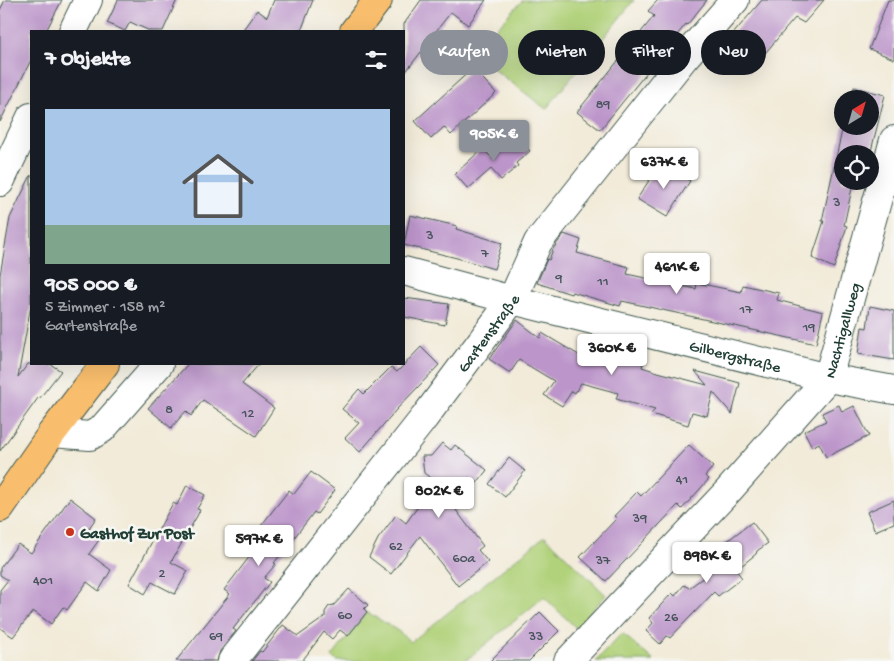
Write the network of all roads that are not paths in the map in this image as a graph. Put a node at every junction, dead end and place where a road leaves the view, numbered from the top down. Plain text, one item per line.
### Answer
1 (88, 0) edge
2 (378, 0) edge
3 (735, 0) edge
4 (73, 30) edge
5 (355, 30) edge
6 (30, 120) edge
7 (894, 140) edge
8 (0, 182) edge
9 (405, 271) edge
10 (512, 300) junction
11 (103, 365) edge
12 (158, 365) edge
13 (828, 378) junction
14 (894, 390) edge
15 (52, 433) junction
16 (1, 505) edge
17 (232, 661) edge
18 (568, 661) edge

1 - 4 street
2 - 5 main road
3 - 10 street, Gartenstraße
6 - 8 street
7 - 13 street, Nachtigallweg
9 - 10 street, Gilbergstraße
10 - 13 street, Gilbergstraße
10 - 17 street, Gartenstraße
11 - 15 main road
12 - 15 street
13 - 14 street, Gilbergstraße
13 - 18 street, Nachtigallweg
15 - 16 main road

